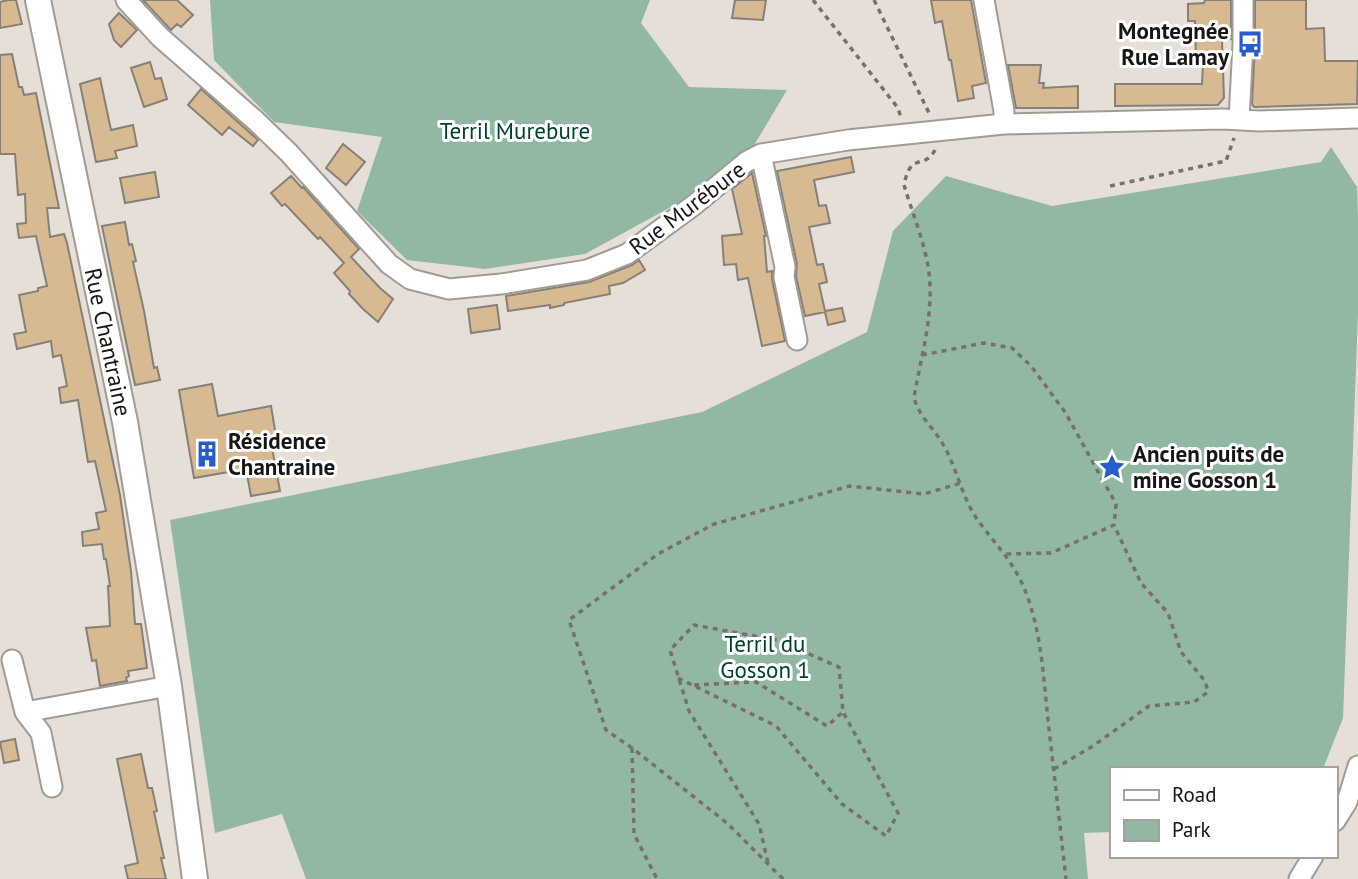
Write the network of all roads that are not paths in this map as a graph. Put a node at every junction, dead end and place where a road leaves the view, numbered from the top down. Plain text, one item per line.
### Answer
1 (38, 0) edge
2 (126, 0) edge
3 (985, 0) edge
4 (1243, 0) edge
5 (1358, 118) edge
6 (1004, 124) junction
7 (1237, 126) junction
8 (761, 154) junction
9 (797, 340) dead end
10 (12, 660) dead end
11 (169, 686) junction
12 (25, 712) junction
13 (1358, 766) edge
14 (52, 787) dead end
15 (1337, 818) edge
16 (1312, 858) edge
17 (195, 879) edge
18 (1299, 879) edge

1 - 11 street, Rue Chantraine
2 - 8 street, Rue Murébure
3 - 6 street
4 - 7 street
5 - 7 street, Rue Murébure
6 - 7 street, Rue Murébure
6 - 8 street, Rue Murébure
8 - 9 street
10 - 12 street
11 - 12 street
11 - 17 street, Rue Chantraine
12 - 14 street
13 - 15 street
16 - 18 street

